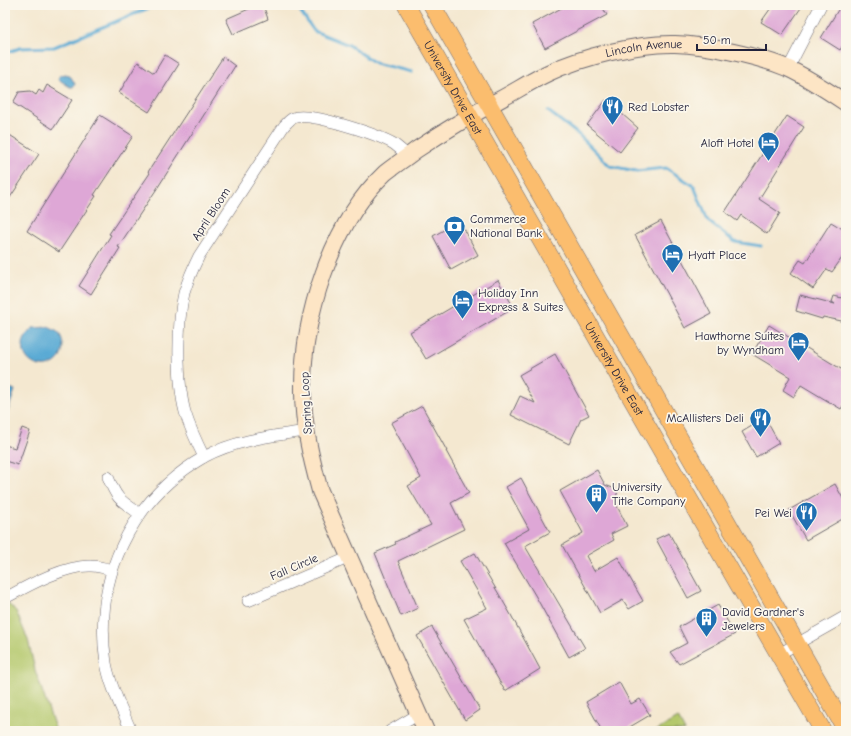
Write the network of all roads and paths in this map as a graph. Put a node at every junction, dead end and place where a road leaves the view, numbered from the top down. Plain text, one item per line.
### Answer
1 (406, 5) edge
2 (432, 5) edge
3 (821, 5) edge
4 (788, 69) junction
5 (846, 103) edge
6 (489, 106) junction
7 (469, 117) junction
8 (408, 156) junction
9 (662, 409) junction
10 (643, 421) junction
11 (306, 431) junction
12 (204, 457) junction
13 (108, 477) dead end
14 (140, 514) junction
15 (350, 557) junction
16 (112, 570) junction
17 (9, 596) dead end
18 (248, 601) dead end
19 (846, 616) edge
20 (797, 644) junction
21 (779, 654) junction
22 (419, 714) junction
23 (846, 730) edge
24 (131, 731) edge
25 (390, 731) edge
26 (426, 731) edge
27 (823, 731) edge

1 - 7 main road, University Drive East
2 - 6 main road, University Drive East
3 - 4 street
4 - 5 street, Lincoln Avenue
4 - 6 street, Lincoln Avenue
6 - 7 street, Lincoln Avenue
6 - 9 main road, University Drive East
7 - 8 street, Spring Loop
7 - 10 main road, University Drive East
8 - 11 street, Spring Loop
8 - 12 street, April Bloom
9 - 10 main road
9 - 20 main road, University Drive East
10 - 21 main road, University Drive East
11 - 12 street
11 - 15 street, Spring Loop
12 - 14 street
13 - 14 street
14 - 16 street
15 - 18 street, Fall Circle
15 - 22 street, Spring Loop
16 - 17 street
16 - 24 street
19 - 20 street
20 - 21 street
20 - 23 main road, University Drive East
21 - 27 main road, University Drive East
22 - 25 street
22 - 26 street, Spring Loop

